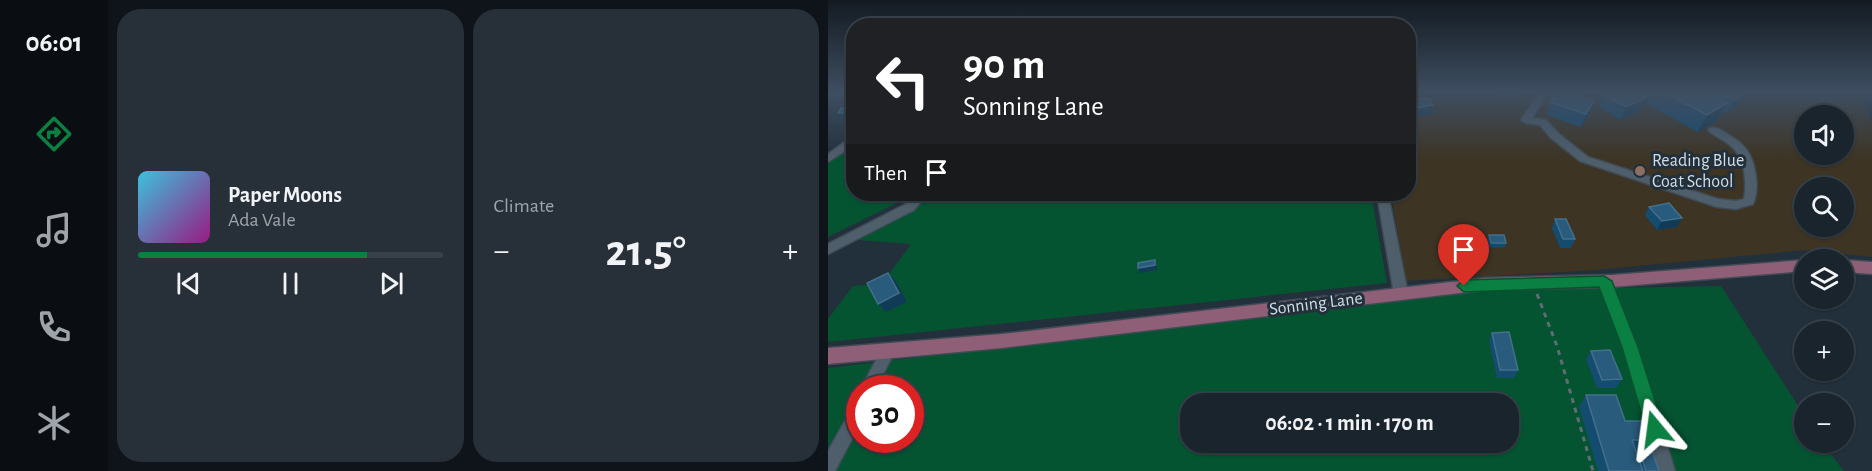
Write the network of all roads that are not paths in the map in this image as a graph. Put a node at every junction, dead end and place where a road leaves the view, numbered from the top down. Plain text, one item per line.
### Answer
1 (1529, 115) edge
2 (1713, 130) dead end
3 (846, 146) edge
4 (828, 159) edge
5 (915, 201) edge
6 (1383, 201) edge
7 (828, 249) edge
8 (1794, 266) edge
9 (1854, 267) edge
10 (1872, 268) edge
11 (1604, 281) junction
12 (1401, 294) junction
13 (888, 351) junction
14 (828, 356) edge
15 (875, 375) edge
16 (846, 434) edge
17 (828, 467) edge
18 (1667, 471) edge

1 - 2 street
3 - 4 street
5 - 7 street
6 - 12 street
8 - 11 main road, Sonning Lane
9 - 10 main road
11 - 12 main road, Sonning Lane
11 - 18 street
12 - 13 main road, Sonning Lane
13 - 14 main road, Sonning Lane
13 - 15 street
16 - 17 street

